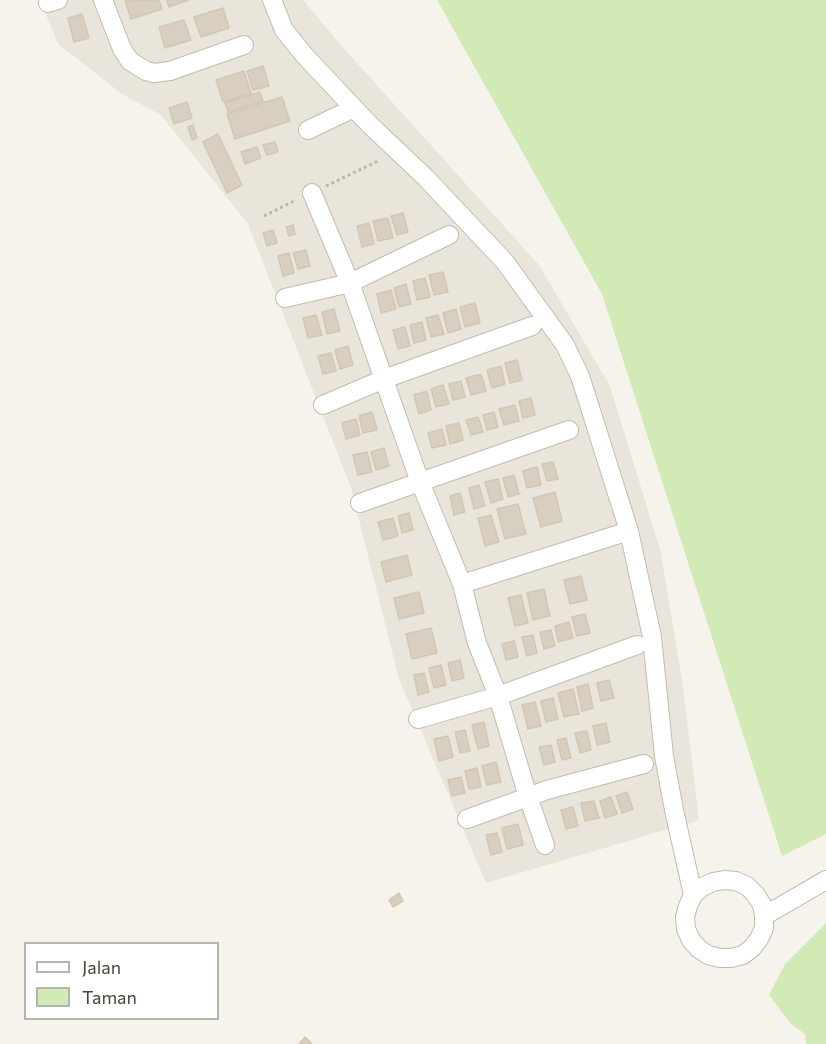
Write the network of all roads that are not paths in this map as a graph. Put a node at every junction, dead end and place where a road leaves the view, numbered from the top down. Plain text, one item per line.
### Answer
1 (103, 0) edge
2 (272, 0) edge
3 (244, 45) dead end
4 (354, 108) junction
5 (308, 130) dead end
6 (312, 193) road end
7 (449, 235) dead end
8 (350, 283) junction
9 (285, 298) dead end
10 (532, 326) dead end
11 (384, 379) junction
12 (323, 405) dead end
13 (570, 430) dead end
14 (420, 482) junction
15 (360, 503) dead end
16 (629, 531) junction
17 (462, 585) junction
18 (637, 645) dead end
19 (498, 696) junction
20 (418, 719) dead end
21 (644, 764) dead end
22 (528, 797) junction
23 (467, 819) dead end
24 (545, 844) dead end
25 (826, 879) edge
26 (693, 895) junction
27 (764, 916) junction

1 - 3 street
2 - 4 street
4 - 5 street
4 - 16 street
6 - 8 street
7 - 8 street
8 - 9 street
8 - 11 street
10 - 11 street
11 - 12 street
11 - 14 street
13 - 14 street
14 - 15 street
14 - 17 street
16 - 17 street
16 - 26 street
17 - 19 street
18 - 19 street
19 - 20 street
19 - 22 street
21 - 22 street
22 - 23 street
22 - 24 street
25 - 27 street
26 - 27 street
26 - 27 street

